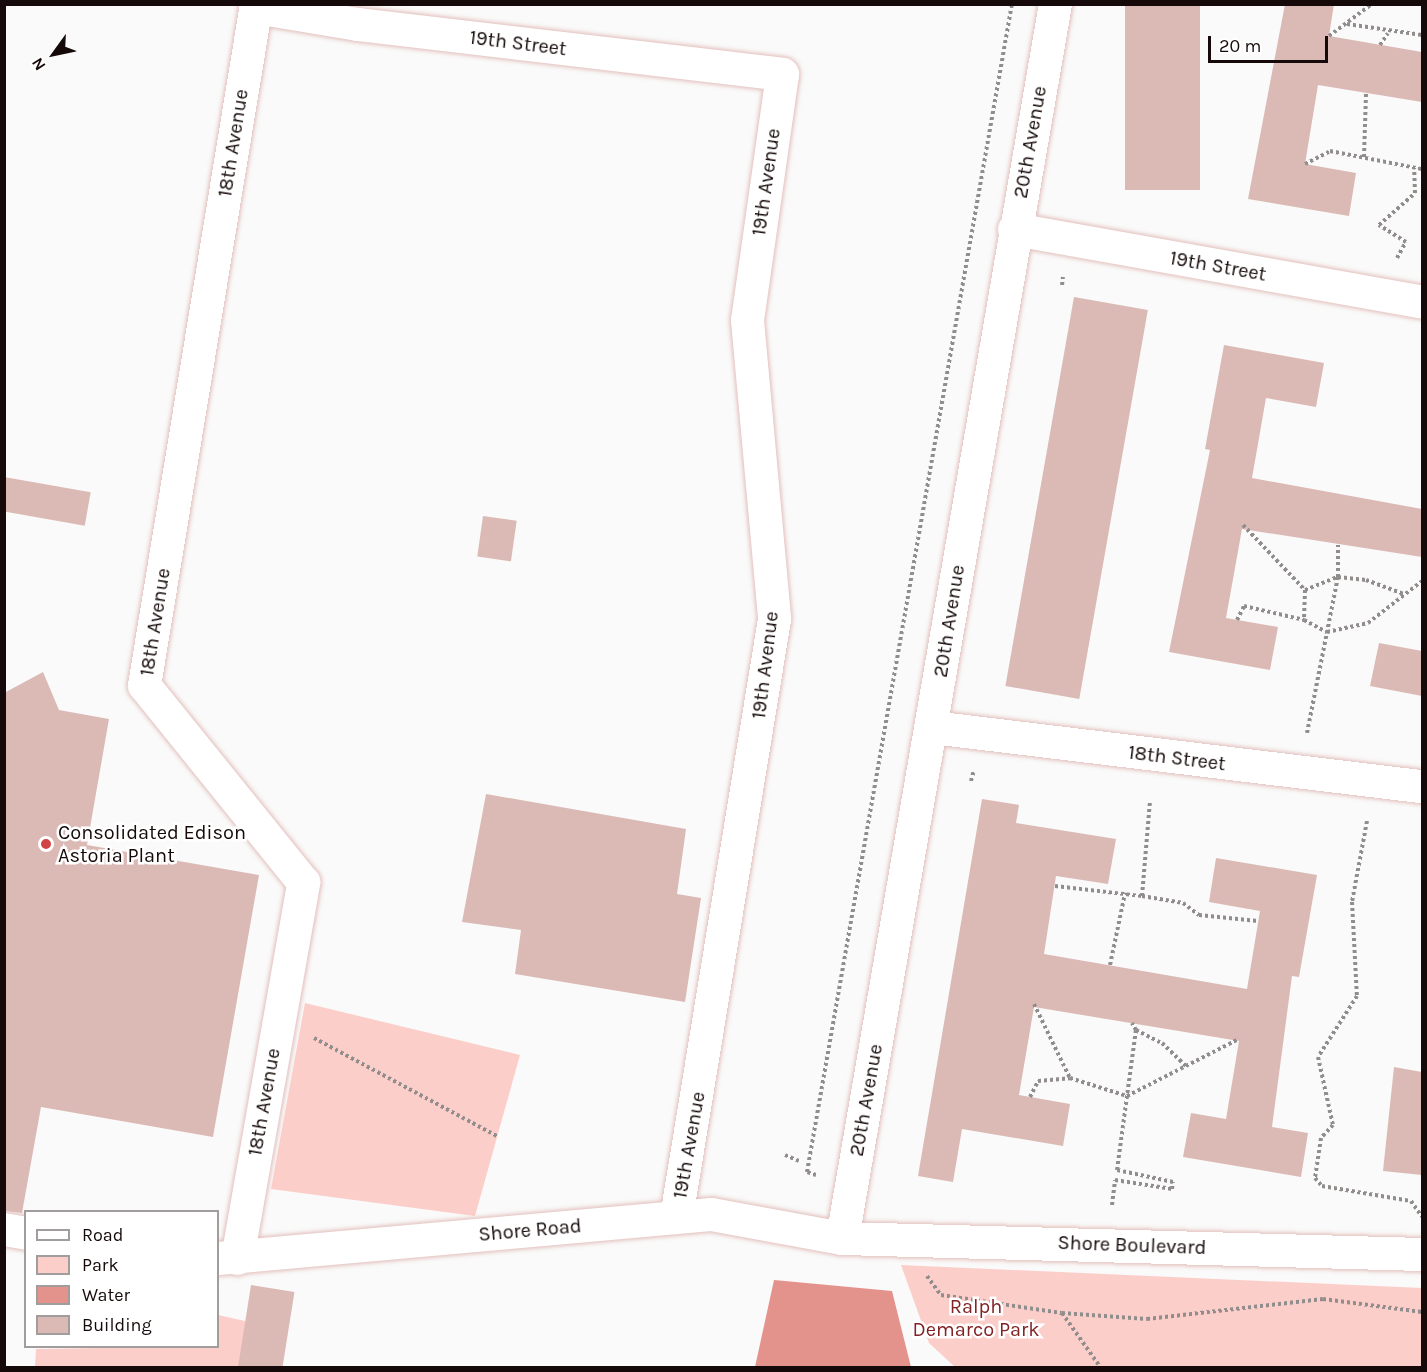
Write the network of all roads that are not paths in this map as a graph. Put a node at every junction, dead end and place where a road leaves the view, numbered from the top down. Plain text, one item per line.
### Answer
1 (1055, 4) edge
2 (255, 6) edge
3 (782, 74) joint
4 (1014, 229) junction
5 (1422, 302) edge
6 (932, 727) junction
7 (1422, 786) edge
8 (676, 1217) junction
9 (4, 1229) edge
10 (24, 1233) edge
11 (842, 1238) junction
12 (1422, 1254) edge
13 (227, 1258) edge

1 - 4 street, 20th Avenue
2 - 3 street, 19th Street
2 - 13 street, 18th Avenue
3 - 8 street, 19th Avenue
4 - 5 street, 19th Street
4 - 6 street, 20th Avenue
6 - 7 street, 18th Street
6 - 11 street, 20th Avenue
8 - 11 street, Shore Road
8 - 13 street, Shore Road
9 - 10 street
11 - 12 street, Shore Boulevard

